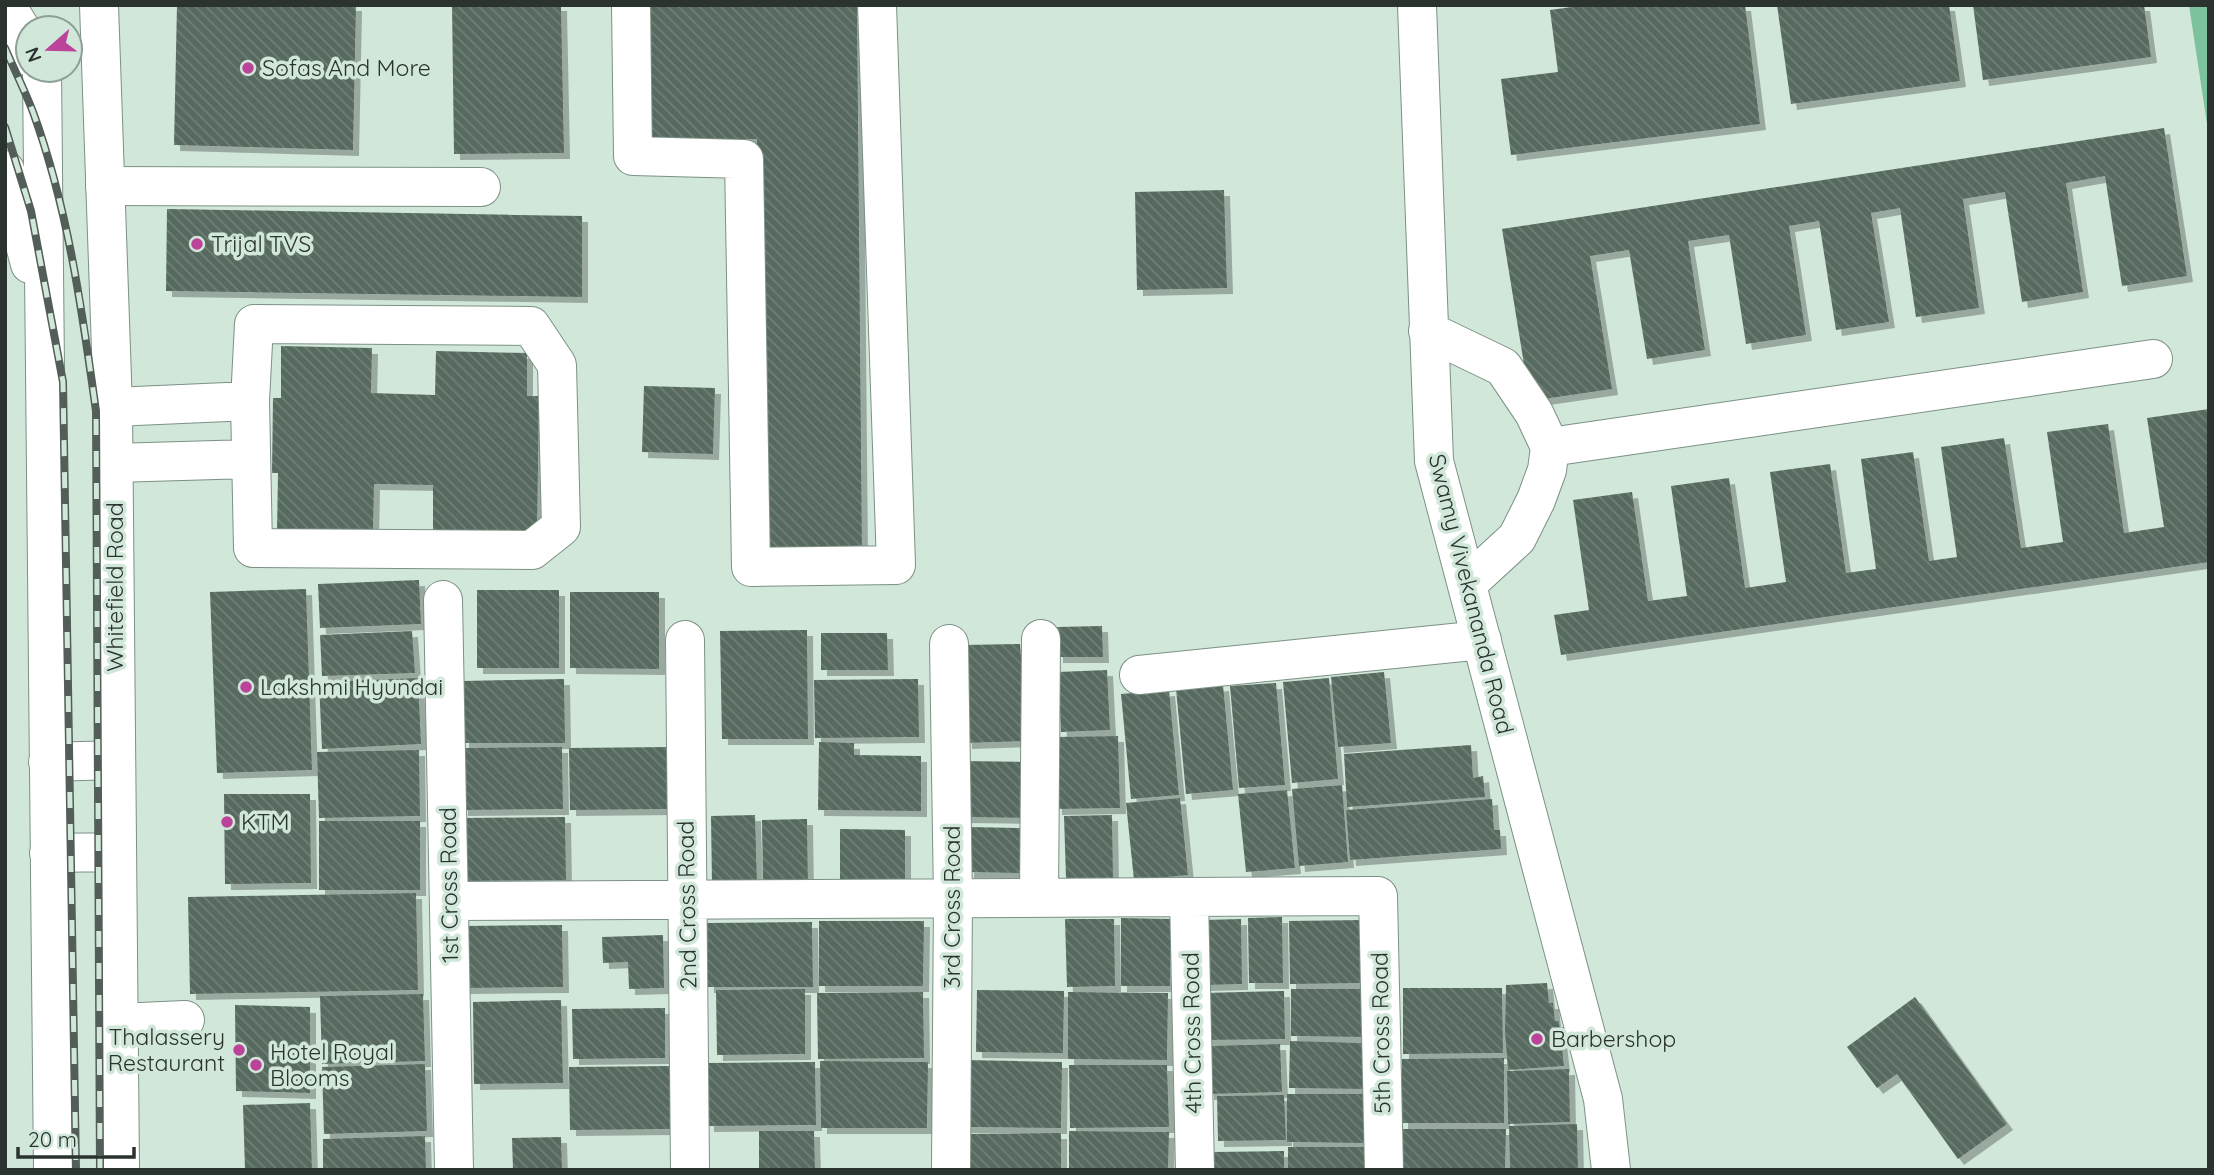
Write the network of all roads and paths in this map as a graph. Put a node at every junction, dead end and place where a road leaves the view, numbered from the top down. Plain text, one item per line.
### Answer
1 (99, 5) edge
2 (631, 5) edge
3 (877, 5) edge
4 (1417, 5) edge
5 (39, 84) edge
6 (5, 170) edge
7 (105, 186) junction
8 (481, 187) dead end
9 (45, 324) junction
10 (1428, 331) junction
11 (2153, 359) dead end
12 (250, 401) junction
13 (113, 407) junction
14 (1550, 447) junction
15 (250, 459) junction
16 (114, 463) junction
17 (1467, 584) junction
18 (443, 600) dead end
19 (1041, 639) dead end
20 (685, 640) dead end
21 (1482, 640) junction
22 (949, 644) dead end
23 (1139, 675) dead end
24 (116, 760) junction
25 (48, 762) junction
26 (117, 852) junction
27 (49, 853) junction
28 (1189, 897) junction
29 (953, 898) junction
30 (1039, 898) junction
31 (686, 900) junction
32 (449, 901) junction
33 (184, 1020) dead end
34 (118, 1023) junction
35 (53, 1170) edge
36 (120, 1170) edge
37 (454, 1170) edge
38 (690, 1170) edge
39 (951, 1170) edge
40 (1195, 1170) edge
41 (1384, 1170) edge
42 (1611, 1170) edge

1 - 7 street, Whitefield Road
2 - 3 street
4 - 10 street, Swamy Vivekananda Road
5 - 9 street
6 - 9 street
7 - 8 street
7 - 13 street, Whitefield Road
9 - 25 street
10 - 14 street
10 - 17 street, Swamy Vivekananda Road
11 - 14 street
12 - 13 street
12 - 15 street
12 - 15 street
13 - 16 street, Whitefield Road
14 - 17 street
15 - 16 street
16 - 24 street, Whitefield Road
17 - 21 street, Swamy Vivekananda Road
18 - 32 street, 1st Cross Road
19 - 30 street
20 - 31 street, 2nd Cross Road
21 - 23 street
21 - 42 street, Swamy Vivekananda Road
22 - 29 street, 3rd Cross Road
24 - 25 street
24 - 26 street, Whitefield Road
25 - 27 street
26 - 27 street
26 - 34 street, Whitefield Road
27 - 35 street
28 - 30 street
28 - 40 street, 4th Cross Road
28 - 41 street, 5th Cross Road
29 - 30 street
29 - 31 street
29 - 39 street, 3rd Cross Road
31 - 32 street
31 - 38 street, 2nd Cross Road
32 - 37 street, 1st Cross Road
33 - 34 street
34 - 36 street, Whitefield Road

